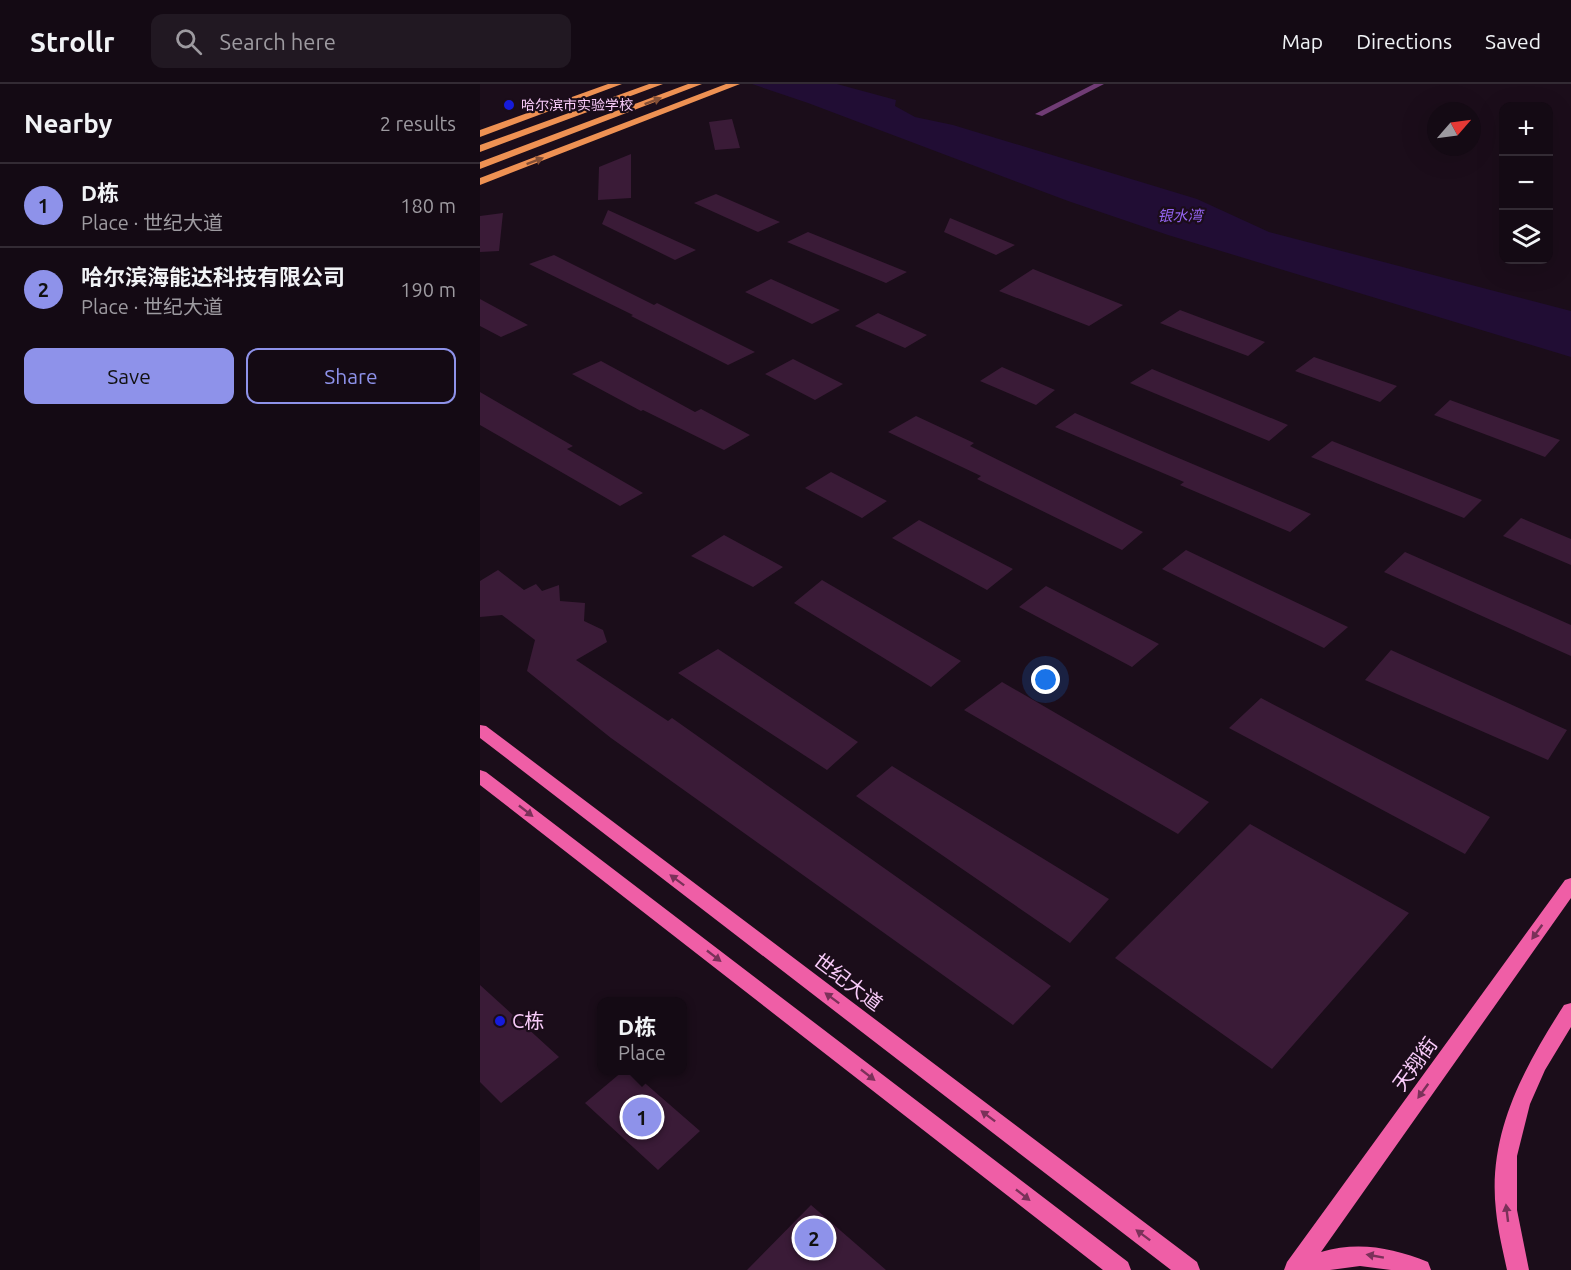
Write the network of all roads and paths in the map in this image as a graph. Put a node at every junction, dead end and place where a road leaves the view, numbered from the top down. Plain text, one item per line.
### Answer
1 (617, 84) edge
2 (629, 84) edge
3 (697, 84) edge
4 (735, 84) edge
5 (1100, 84) edge
6 (655, 85) edge
7 (1039, 114) dead end
8 (480, 136) edge
9 (480, 149) edge
10 (480, 166) edge
11 (480, 182) edge
12 (480, 730) edge
13 (480, 776) edge
14 (1571, 885) edge
15 (1571, 1011) edge
16 (1120, 1270) edge
17 (1189, 1270) edge
18 (1297, 1270) edge
19 (1420, 1270) edge
20 (1518, 1270) edge

1 - 8 highway
2 - 8 highway
10 -> 3 highway
11 -> 4 highway
5 - 7 street
6 - 9 highway
17 -> 12 main road, 世纪大道
13 -> 16 main road
14 -> 18 main road, 天翔街
20 -> 15 main road
19 -> 18 main road

